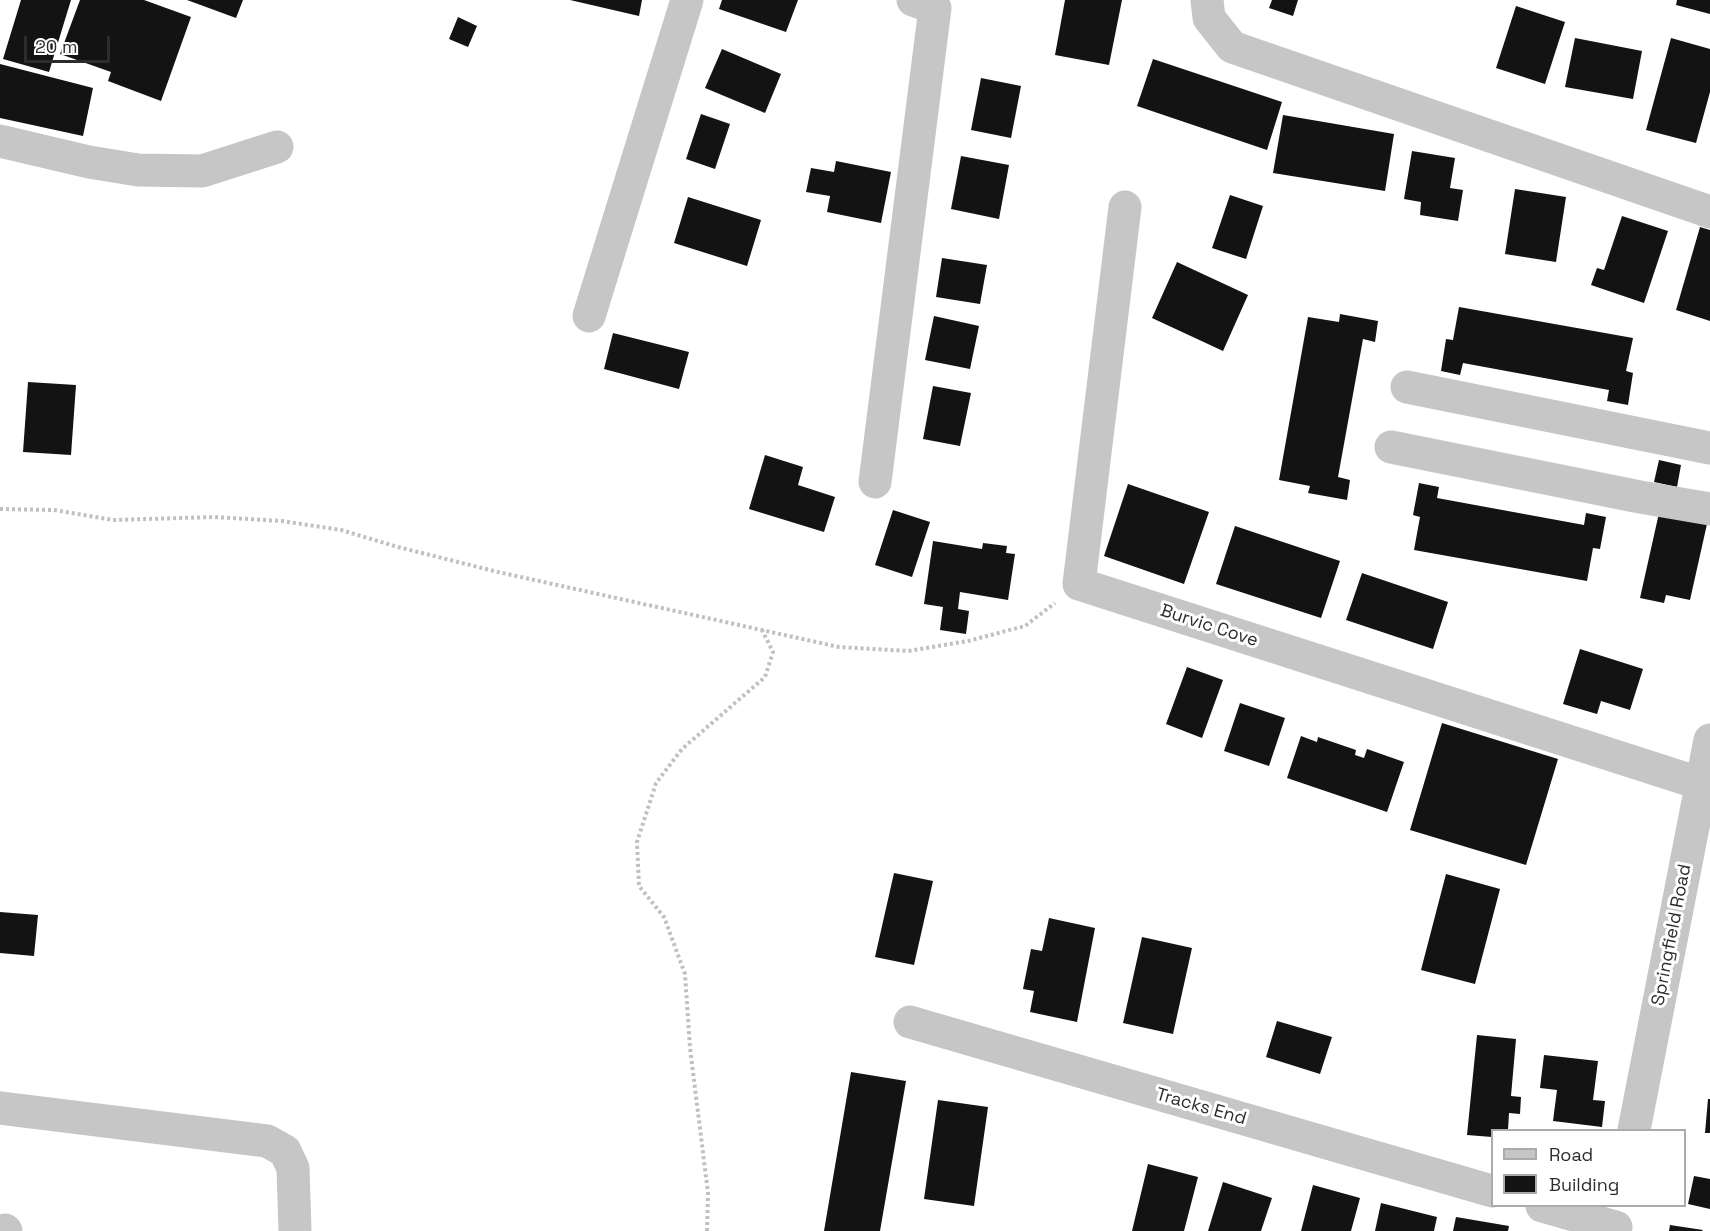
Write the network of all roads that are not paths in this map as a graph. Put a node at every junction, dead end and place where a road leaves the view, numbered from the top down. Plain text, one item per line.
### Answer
1 (687, 0) edge
2 (1207, 0) edge
3 (924, 4) edge
4 (0, 141) edge
5 (277, 147) dead end
6 (1125, 207) dead end
7 (1710, 212) edge
8 (589, 316) dead end
9 (1407, 387) dead end
10 (1391, 447) dead end
11 (1710, 448) edge
12 (875, 482) dead end
13 (1710, 509) edge
14 (1710, 740) edge
15 (1702, 784) junction
16 (910, 1023) dead end
17 (0, 1108) edge
18 (1634, 1129) edge
19 (1491, 1191) edge
20 (1547, 1207) edge
21 (1617, 1221) edge
22 (295, 1231) edge

1 - 8 street
2 - 7 street
3 - 12 street
4 - 5 street
6 - 15 street, Burvic Cove
9 - 11 street
10 - 13 street
14 - 15 street, Springfield Road
15 - 18 street, Springfield Road
16 - 19 street, Tracks End
17 - 22 street
20 - 21 street

